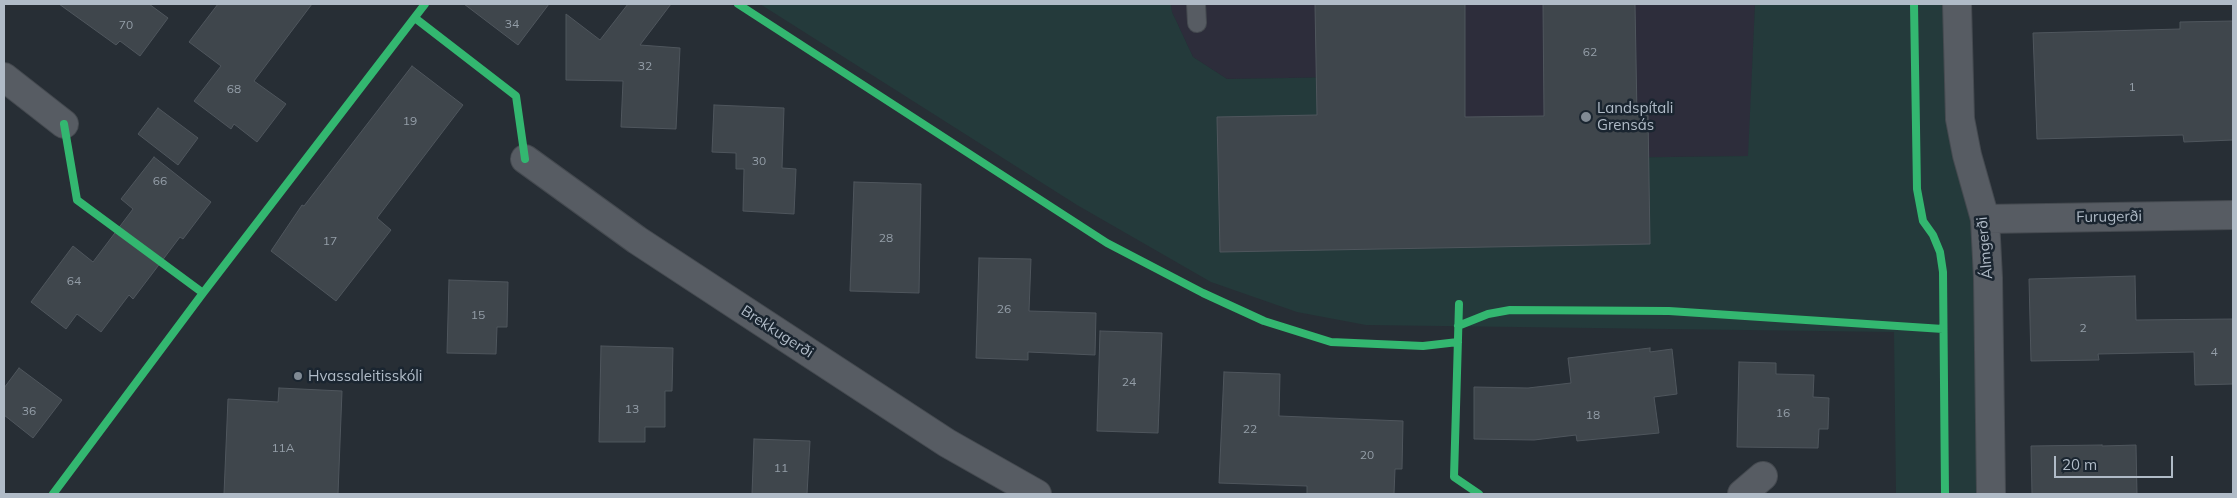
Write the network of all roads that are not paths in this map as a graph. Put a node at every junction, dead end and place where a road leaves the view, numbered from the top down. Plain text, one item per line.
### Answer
1 (1196, 4) edge
2 (1957, 4) edge
3 (1197, 23) dead end
4 (4, 77) edge
5 (64, 124) dead end
6 (525, 159) dead end
7 (2233, 215) edge
8 (1985, 219) junction
9 (1763, 476) dead end
10 (1037, 494) edge
11 (1742, 494) edge
12 (1991, 494) edge

1 - 3 lane
2 - 8 street, Álmgerði
4 - 5 street
6 - 10 street, Brekkugerði
7 - 8 street, Furugerði
8 - 12 street, Álmgerði
9 - 11 street

